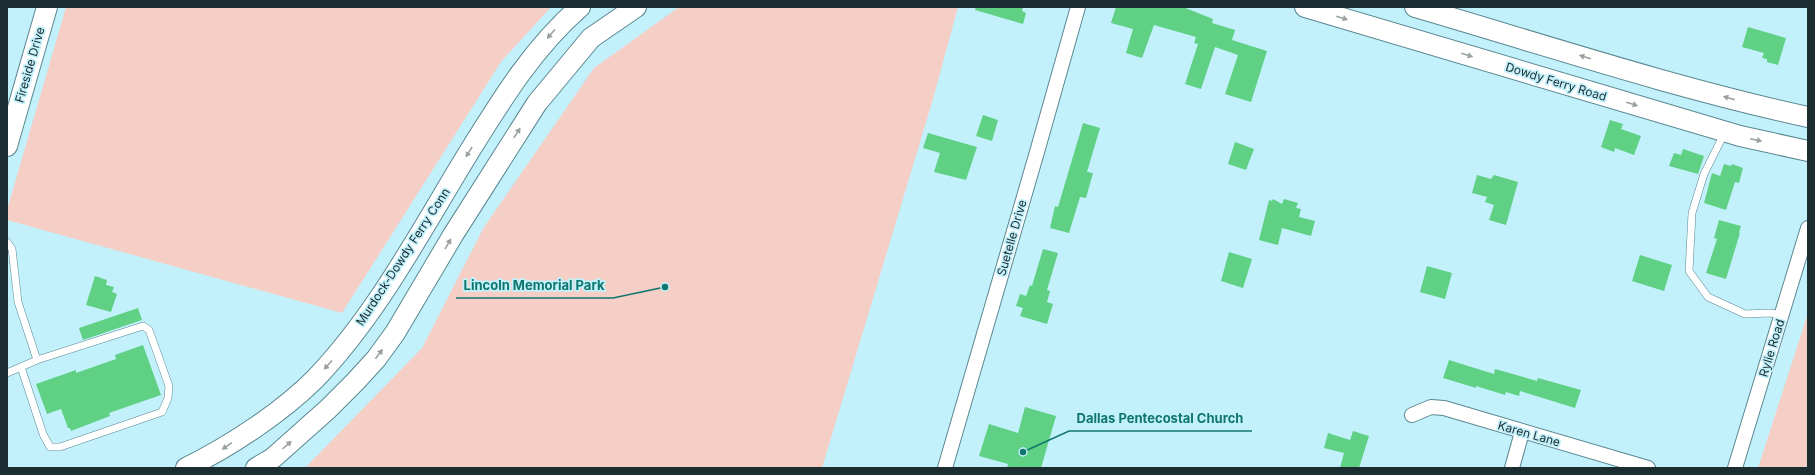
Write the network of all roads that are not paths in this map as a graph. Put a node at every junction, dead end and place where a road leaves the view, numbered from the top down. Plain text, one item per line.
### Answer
1 (47, 7) edge
2 (580, 7) edge
3 (636, 7) edge
4 (1078, 7) edge
5 (1305, 7) edge
6 (1415, 7) edge
7 (1443, 11) edge
8 (1516, 36) junction
9 (1508, 67) junction
10 (1808, 117) edge
11 (1725, 132) junction
12 (7, 146) edge
13 (1808, 151) edge
14 (440, 199) junction
15 (465, 216) junction
16 (1808, 228) edge
17 (7, 242) edge
18 (1782, 315) junction
19 (37, 360) junction
20 (21, 367) junction
21 (7, 373) edge
22 (1412, 415) dead end
23 (1522, 432) junction
24 (186, 468) edge
25 (256, 468) edge
26 (945, 468) edge
27 (1512, 468) edge
28 (1648, 468) edge
29 (1735, 468) edge

1 - 12 main road, Fireside Drive
2 -> 14 main road, Murdock-Dowdy Ferry Conn
15 -> 3 main road
4 - 26 street, Suetelle Drive
5 -> 9 main road, Dowdy Ferry Road
6 - 7 main road
7 - 8 main road
8 - 9 main road
10 -> 8 main road
9 -> 11 main road, Dowdy Ferry Road
11 -> 13 main road, Dowdy Ferry Road
11 - 18 lane
14 - 15 main road
14 -> 24 main road, Murdock-Dowdy Ferry Conn
25 -> 15 main road
16 - 18 street, Rylie Road
17 - 19 lane
18 - 29 street, Rylie Road
19 - 20 lane
19 - 20 lane
20 - 21 lane
22 - 23 street, Karen Lane
23 - 27 street
23 - 28 street, Karen Lane

